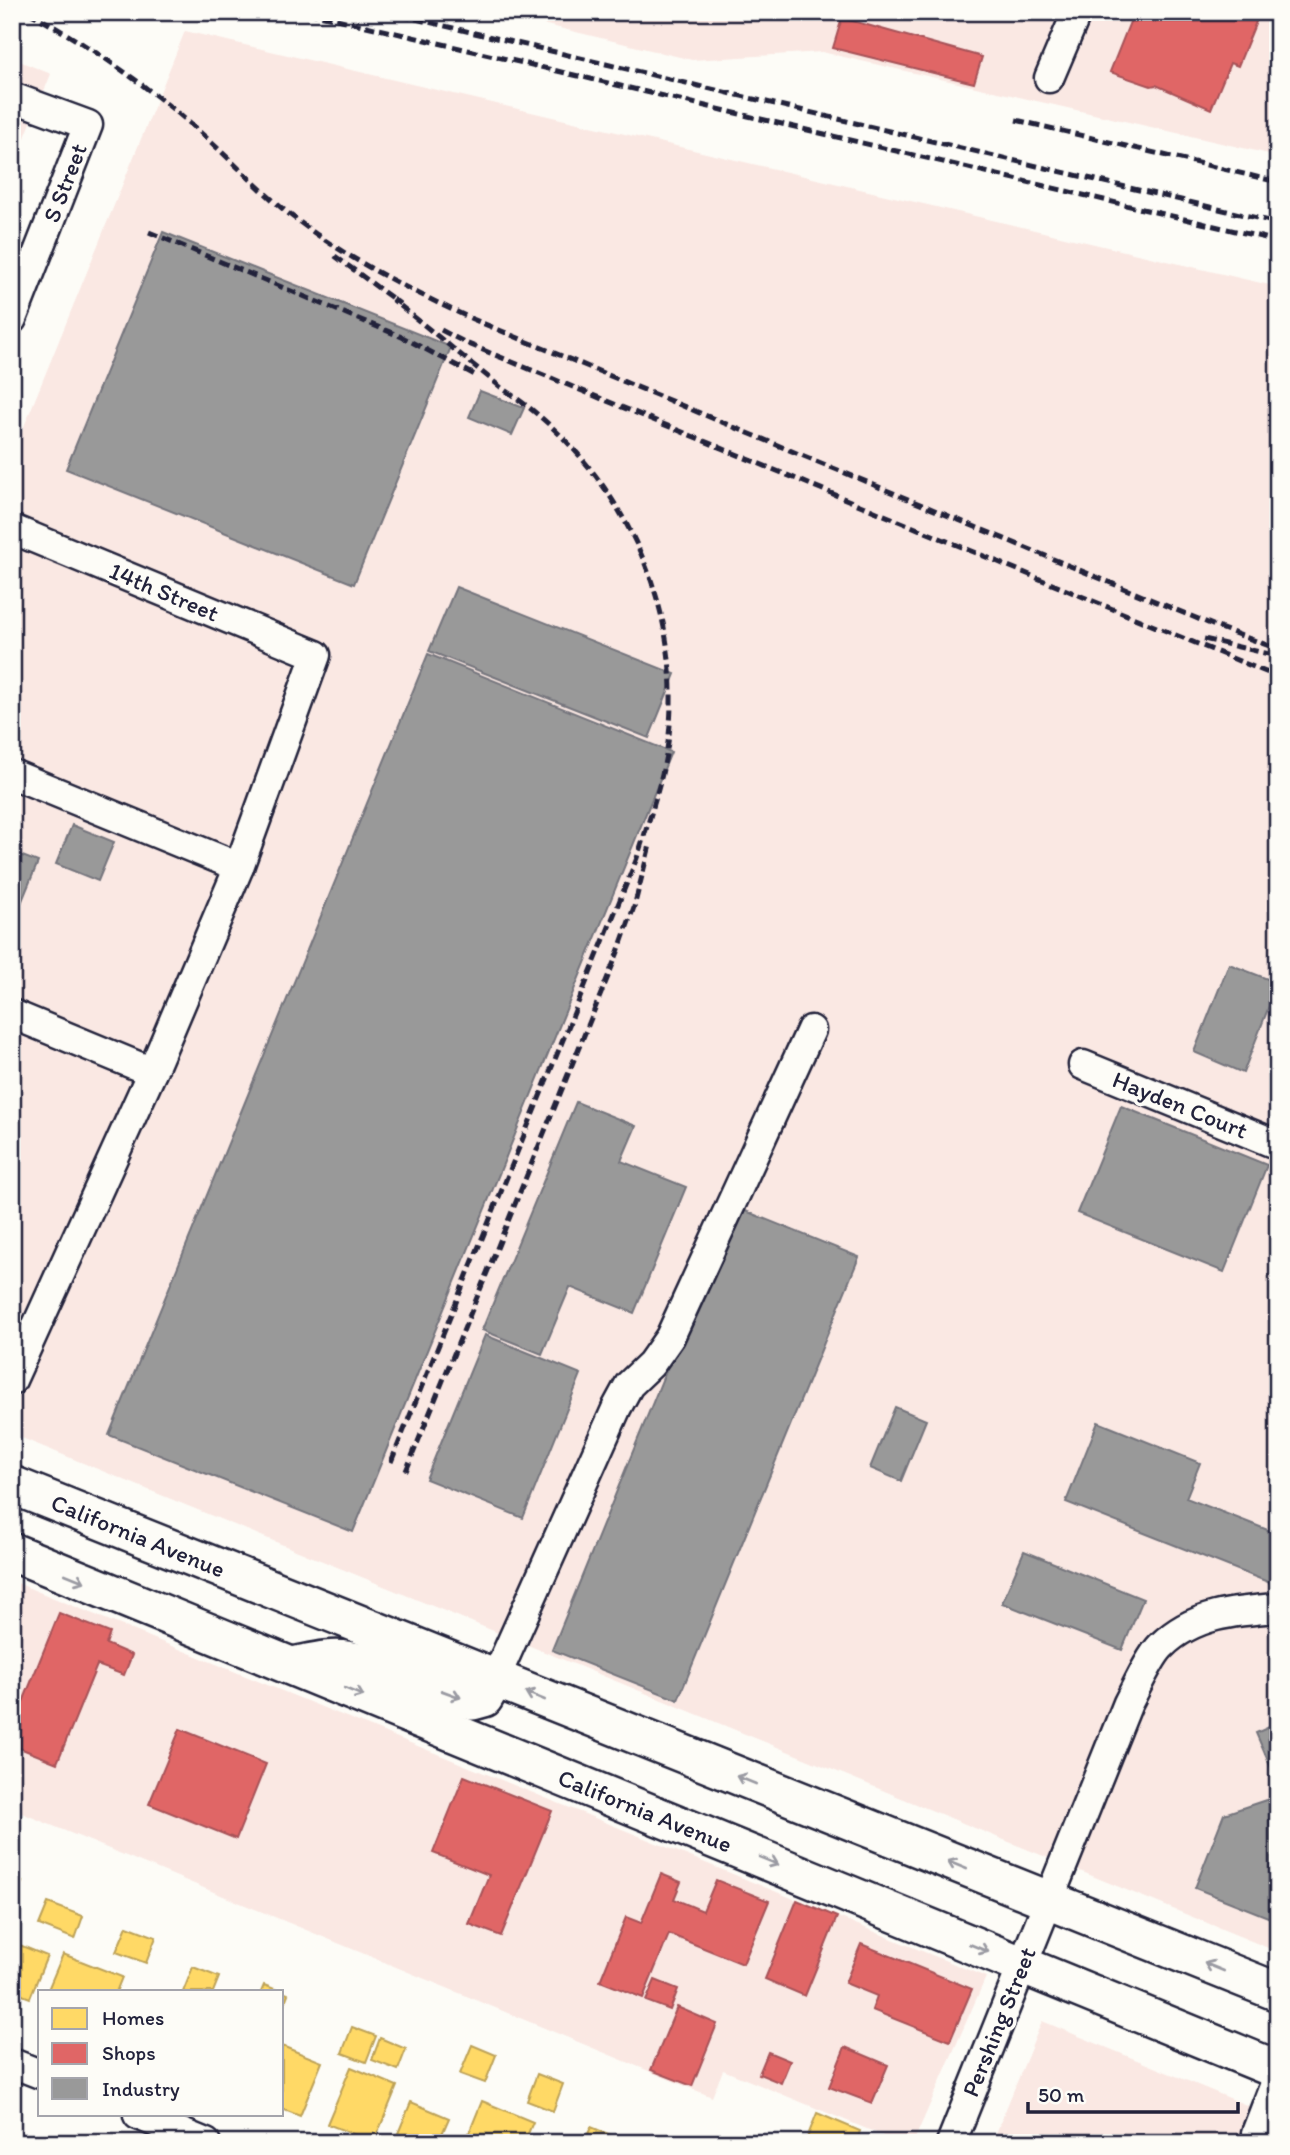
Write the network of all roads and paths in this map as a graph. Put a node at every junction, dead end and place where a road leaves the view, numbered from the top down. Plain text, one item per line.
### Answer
1 (1077, 12) edge
2 (1049, 78) dead end
3 (12, 97) edge
4 (12, 319) edge
5 (12, 528) edge
6 (12, 774) edge
7 (239, 867) junction
8 (12, 1014) edge
9 (811, 1030) dead end
10 (1083, 1065) dead end
11 (152, 1072) junction
12 (1278, 1145) edge
13 (12, 1380) edge
14 (12, 1485) edge
15 (12, 1512) edge
16 (115, 1527) junction
17 (12, 1552) edge
18 (1278, 1608) edge
19 (291, 1666) junction
20 (495, 1679) junction
21 (1047, 1901) junction
22 (1021, 1965) junction
23 (1278, 1992) edge
24 (12, 2063) edge
25 (1278, 2070) edge
26 (38, 2073) edge
27 (1278, 2076) edge
28 (140, 2116) edge
29 (1260, 2139) edge
30 (206, 2143) edge
31 (951, 2143) edge

1 - 2 street
3 - 4 street, S Street
5 - 7 street, 14th Street
6 - 7 street
7 - 11 street
8 - 11 street
9 - 20 street
10 - 12 street, Hayden Court
11 - 13 street
14 - 16 main road, California Avenue
15 - 16 main road
16 - 20 main road, California Avenue
17 -> 19 main road, California Avenue
18 - 21 street, Pershing Street
19 -> 20 main road
19 -> 22 main road, California Avenue
21 -> 20 main road, California Avenue
21 - 22 street, Pershing Street
23 -> 21 main road, California Avenue
22 - 25 main road, California Avenue
22 - 31 street, Pershing Street
24 - 26 street
27 - 29 street
28 - 30 street

